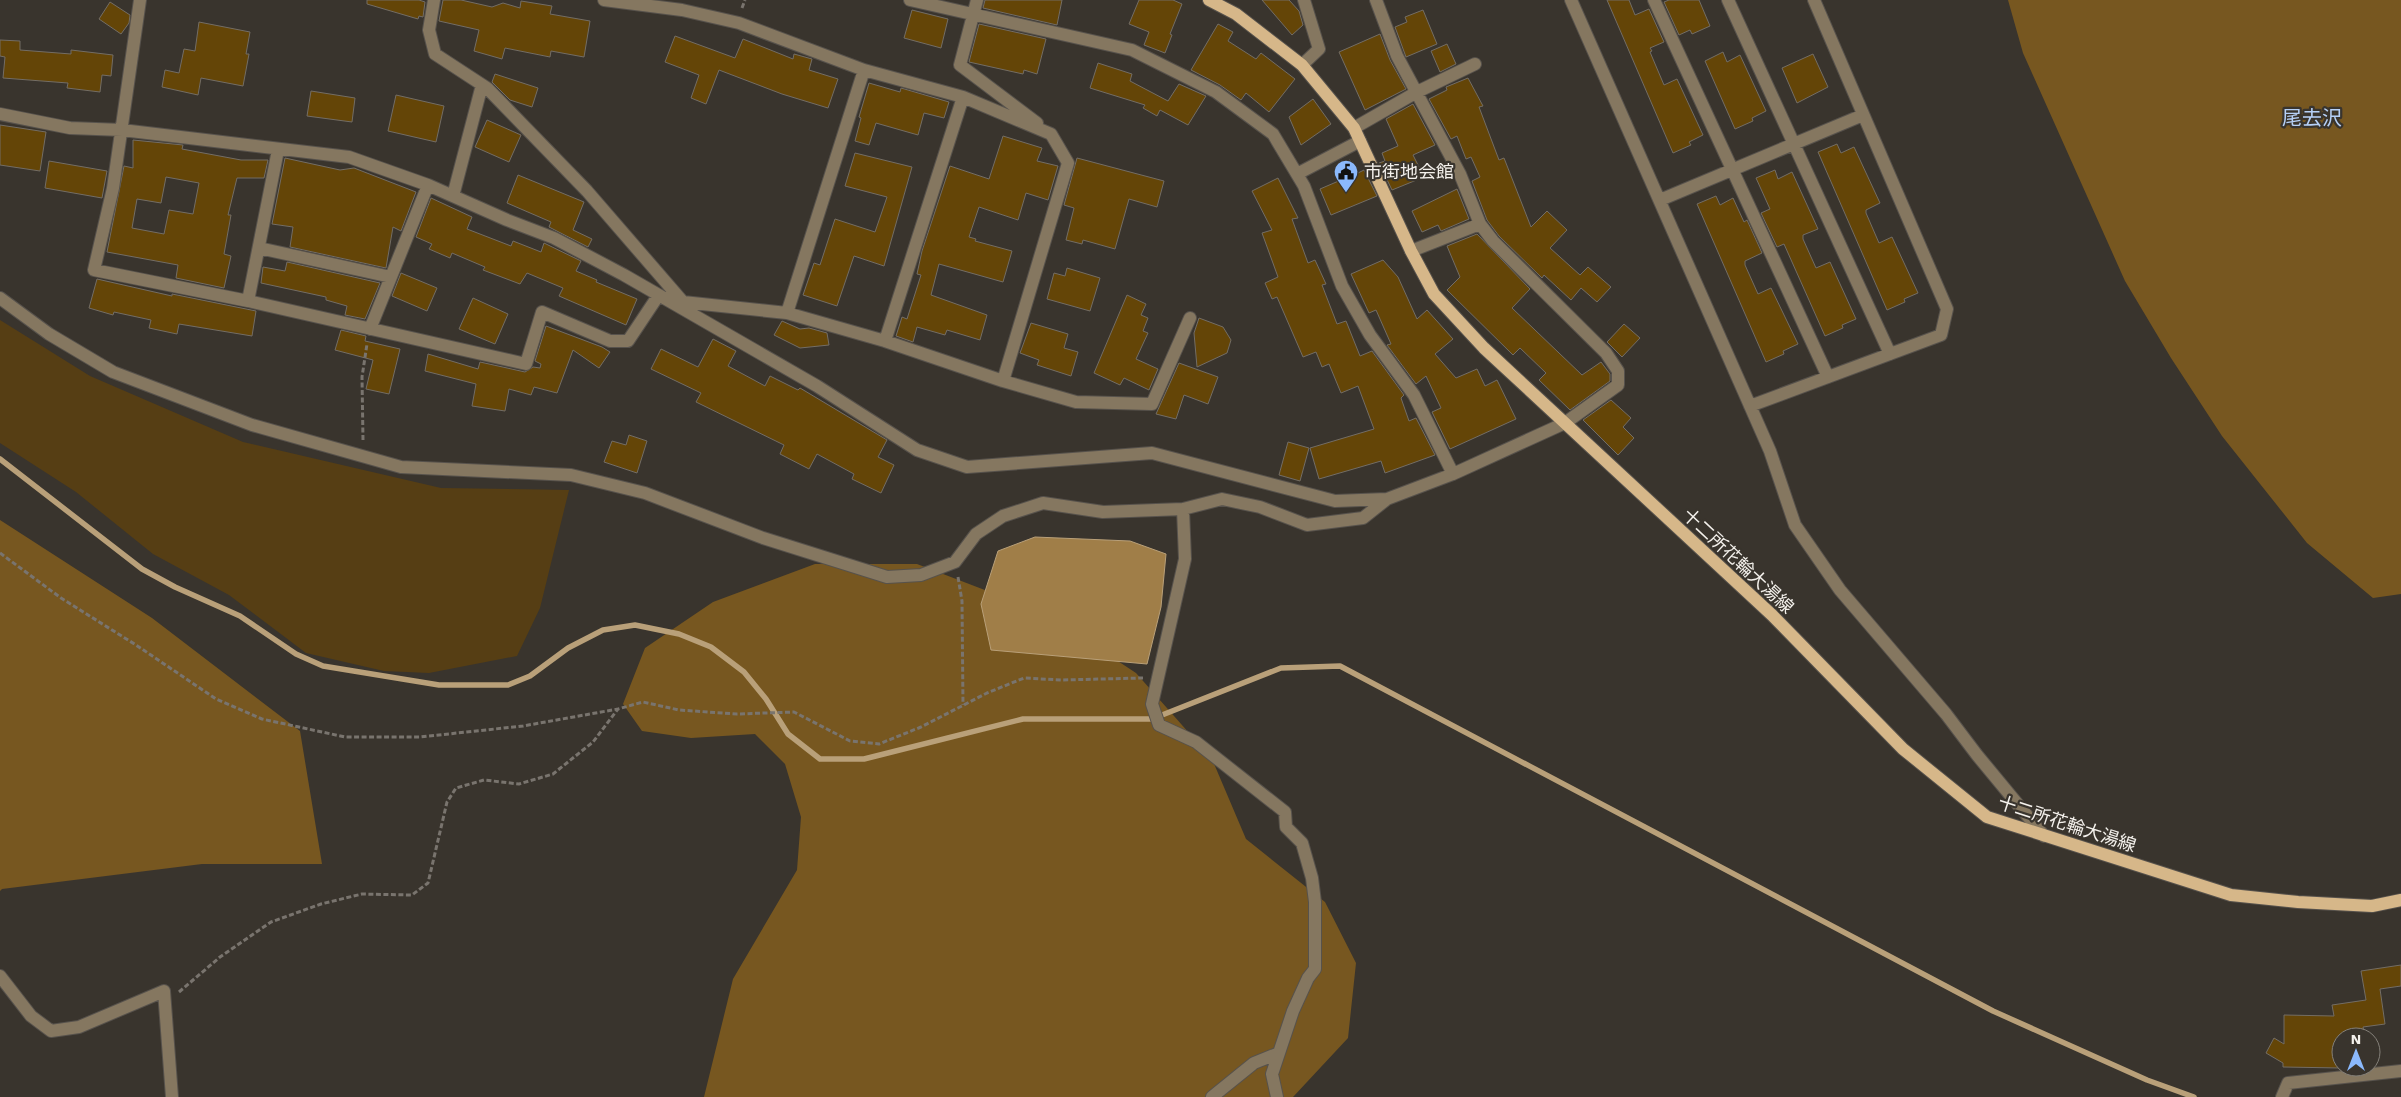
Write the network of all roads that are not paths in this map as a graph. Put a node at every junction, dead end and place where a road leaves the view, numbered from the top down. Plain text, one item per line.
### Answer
1 (140, 0) edge
2 (434, 0) edge
3 (604, 0) edge
4 (910, 0) edge
5 (977, 0) edge
6 (1209, 0) edge
7 (1304, 0) edge
8 (1376, 0) edge
9 (1570, 0) edge
10 (1654, 0) edge
11 (1728, 0) edge
12 (1814, 0) edge
13 (973, 14) junction
14 (1476, 64) dead end
15 (1302, 65) junction
16 (864, 70) junction
17 (482, 85) junction
18 (1417, 92) junction
19 (962, 98) junction
20 (0, 114) edge
21 (1863, 115) junction
22 (1354, 128) junction
23 (122, 130) junction
24 (1051, 134) junction
25 (1360, 141) junction
26 (1794, 144) junction
27 (278, 150) junction
28 (1733, 170) junction
29 (1297, 174) junction
30 (428, 185) junction
31 (453, 196) junction
32 (1660, 200) junction
33 (1480, 224) junction
34 (259, 248) junction
35 (1411, 251) junction
36 (391, 277) junction
37 (658, 296) junction
38 (0, 298) edge
39 (248, 301) junction
40 (684, 302) junction
41 (787, 313) junction
42 (1190, 318) dead end
43 (370, 329) junction
44 (885, 341) junction
45 (1890, 354) junction
46 (1828, 377) junction
47 (1003, 382) junction
48 (1750, 406) junction
49 (1565, 423) junction
50 (1453, 474) junction
51 (1387, 499) junction
52 (1183, 509) junction
53 (2044, 836) junction
54 (2401, 900) edge
55 (0, 976) edge
56 (1279, 1053) junction
57 (2401, 1070) edge
58 (2284, 1093) edge
59 (172, 1097) edge
60 (1212, 1097) edge
61 (1277, 1097) edge

1 - 23 street
2 - 17 street
3 - 16 street
4 - 13 street
5 - 13 street
6 - 15 main road, 十二所花輪大湯線
7 - 15 street
8 - 18 street
9 - 32 street
10 - 28 street
11 - 26 street
12 - 21 street
13 - 24 street
13 - 29 street
14 - 18 street
15 - 22 main road, 十二所花輪大湯線
16 - 19 street
16 - 41 street
17 - 31 street
17 - 40 street
18 - 22 street
18 - 33 street
19 - 24 street
19 - 44 street
20 - 23 street
21 - 26 street
21 - 45 street
22 - 25 main road, 十二所花輪大湯線
23 - 27 street
23 - 39 street
24 - 47 street
25 - 29 street
25 - 35 main road, 十二所花輪大湯線
26 - 28 street
26 - 45 street
27 - 30 street
27 - 34 street
28 - 32 street
28 - 46 street
29 - 50 street
30 - 31 street
30 - 36 street
31 - 37 street
32 - 48 street
33 - 35 street
33 - 49 street
34 - 36 street
34 - 39 street
35 - 49 main road, 十二所花輪大湯線
36 - 43 street
37 - 40 street
37 - 43 street
37 - 51 street
38 - 52 street
39 - 43 street
40 - 41 street
41 - 44 street
42 - 47 street
44 - 47 street
45 - 46 street
46 - 48 street
48 - 53 street
49 - 50 street
49 - 53 main road, 十二所花輪大湯線
50 - 51 street
51 - 52 street
52 - 56 street
53 - 54 main road, 十二所花輪大湯線
55 - 59 street
56 - 60 street
56 - 61 street
57 - 58 street

